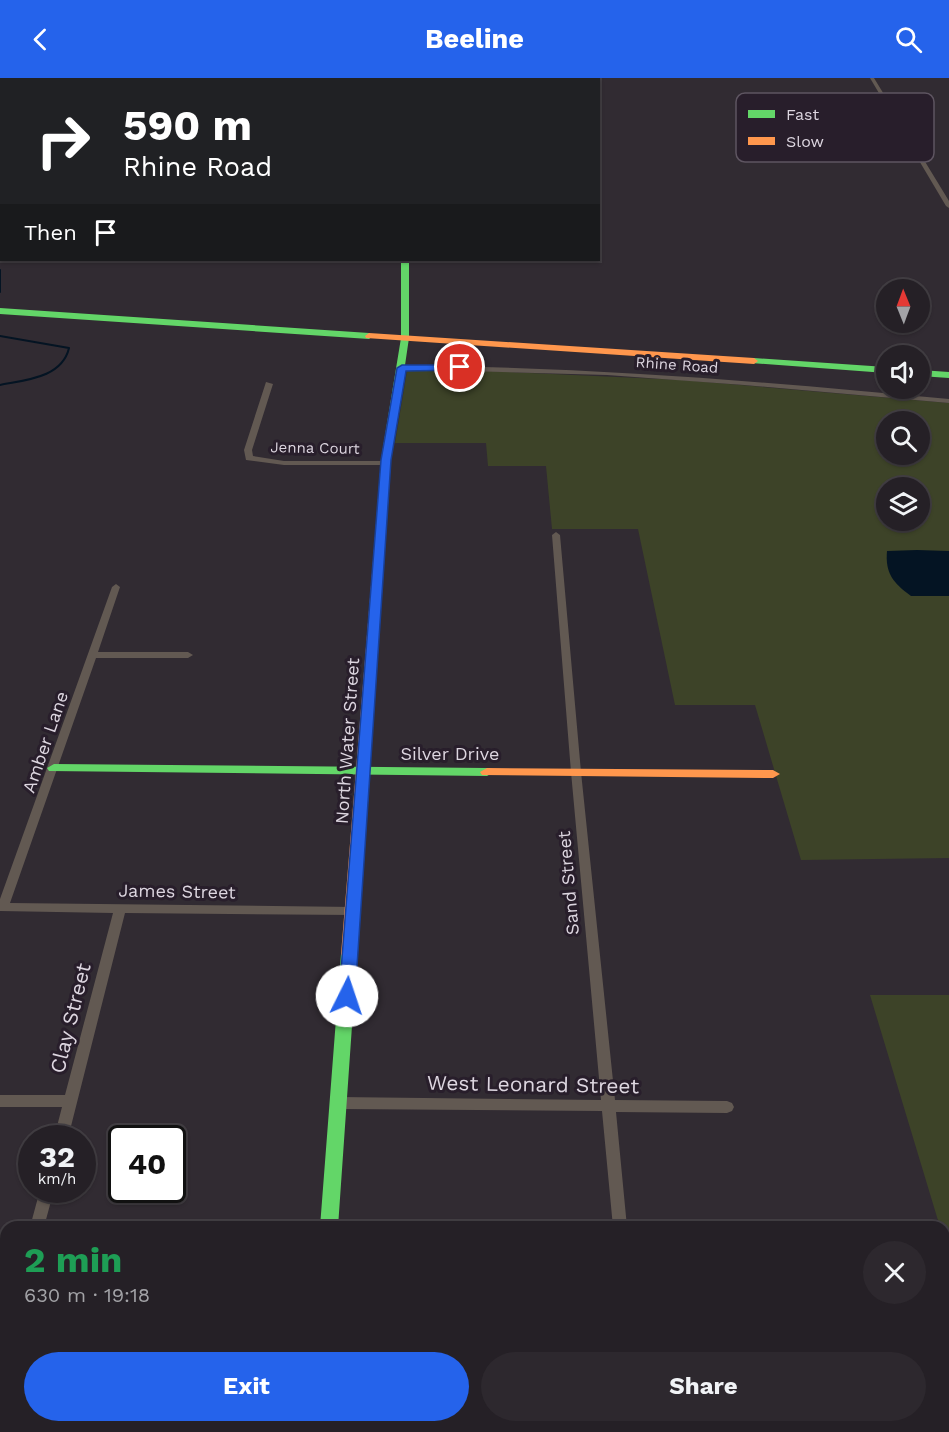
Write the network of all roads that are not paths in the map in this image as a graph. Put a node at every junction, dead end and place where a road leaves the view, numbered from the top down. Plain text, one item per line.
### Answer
1 (872, 78) edge
2 (881, 93) edge
3 (923, 162) edge
4 (949, 206) edge
5 (405, 261) edge
6 (0, 311) edge
7 (405, 338) junction
8 (402, 368) junction
9 (876, 369) edge
10 (930, 374) edge
11 (949, 375) edge
12 (269, 384) dead end
13 (949, 401) edge
14 (386, 463) junction
15 (556, 535) dead end
16 (116, 587) dead end
17 (93, 655) junction
18 (188, 655) dead end
19 (54, 768) junction
20 (364, 771) junction
21 (576, 772) junction
22 (773, 774) dead end
23 (2, 907) edge
24 (120, 908) junction
25 (354, 911) junction
26 (0, 1101) edge
27 (70, 1101) junction
28 (339, 1103) junction
29 (608, 1105) junction
30 (727, 1107) dead end
31 (64, 1125) edge
32 (44, 1203) edge
33 (39, 1221) edge
34 (329, 1221) edge
35 (619, 1221) edge

1 - 2 street
3 - 4 street
5 - 7 main road, North Water Street
6 - 7 main road
7 - 8 main road, North Water Street
7 - 9 main road
8 - 13 street, Rhine Road
8 - 14 main road, North Water Street
10 - 11 main road
12 - 14 street, Jenna Court
14 - 20 main road, North Water Street
15 - 21 street, Sand Street
16 - 17 street, Amber Lane
17 - 18 street
17 - 19 street, Amber Lane
19 - 20 main road, Silver Drive
19 - 23 street, Amber Lane
20 - 21 main road, Silver Drive
20 - 25 main road, North Water Street
21 - 22 main road, Silver Drive
21 - 29 street, Sand Street
23 - 24 street, James Street
24 - 25 street, James Street
24 - 27 street, Clay Street
25 - 28 main road, North Water Street
26 - 27 street
27 - 31 street, Clay Street
28 - 29 street, West Leonard Street
28 - 34 main road, North Water Street
29 - 30 street, West Leonard Street
29 - 35 street, Sand Street
32 - 33 street

